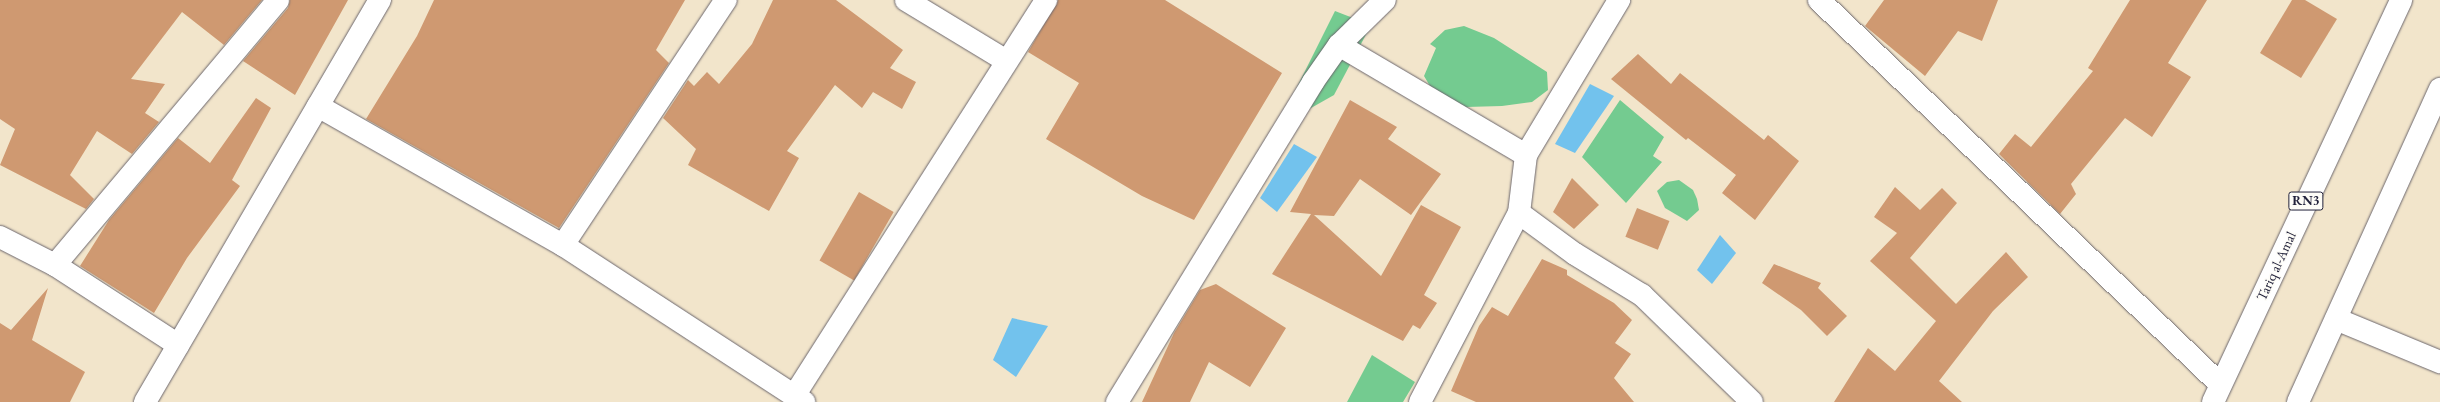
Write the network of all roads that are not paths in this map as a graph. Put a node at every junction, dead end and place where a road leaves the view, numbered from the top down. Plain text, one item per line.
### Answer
1 (278, 0) edge
2 (726, 0) edge
3 (906, 0) edge
4 (1046, 0) edge
5 (1385, 0) edge
6 (1619, 0) edge
7 (1819, 0) edge
8 (2401, 0) edge
9 (375, 2) edge
10 (1339, 45) junction
11 (1005, 60) junction
12 (2440, 89) edge
13 (318, 106) junction
14 (1526, 155) junction
15 (1519, 213) junction
16 (0, 237) edge
17 (564, 245) junction
18 (55, 265) junction
19 (2336, 319) junction
20 (178, 345) junction
21 (2440, 362) edge
22 (2216, 393) edge
23 (799, 399) edge
24 (145, 402) edge
25 (1116, 402) edge
26 (1420, 402) edge
27 (1752, 402) edge
28 (2298, 402) edge

1 - 18 main road
2 - 17 main road
3 - 11 main road
4 - 11 main road
5 - 10 main road
6 - 14 main road
7 - 22 main road
8 - 22 main road, Tariq al-Amal / RN3
9 - 13 main road
10 - 14 main road
10 - 25 main road
11 - 23 main road
12 - 19 main road
13 - 17 main road
13 - 20 main road
14 - 15 main road
15 - 26 main road
15 - 27 main road
16 - 18 main road
17 - 23 main road
18 - 20 main road
19 - 21 main road
19 - 28 main road
20 - 24 main road

